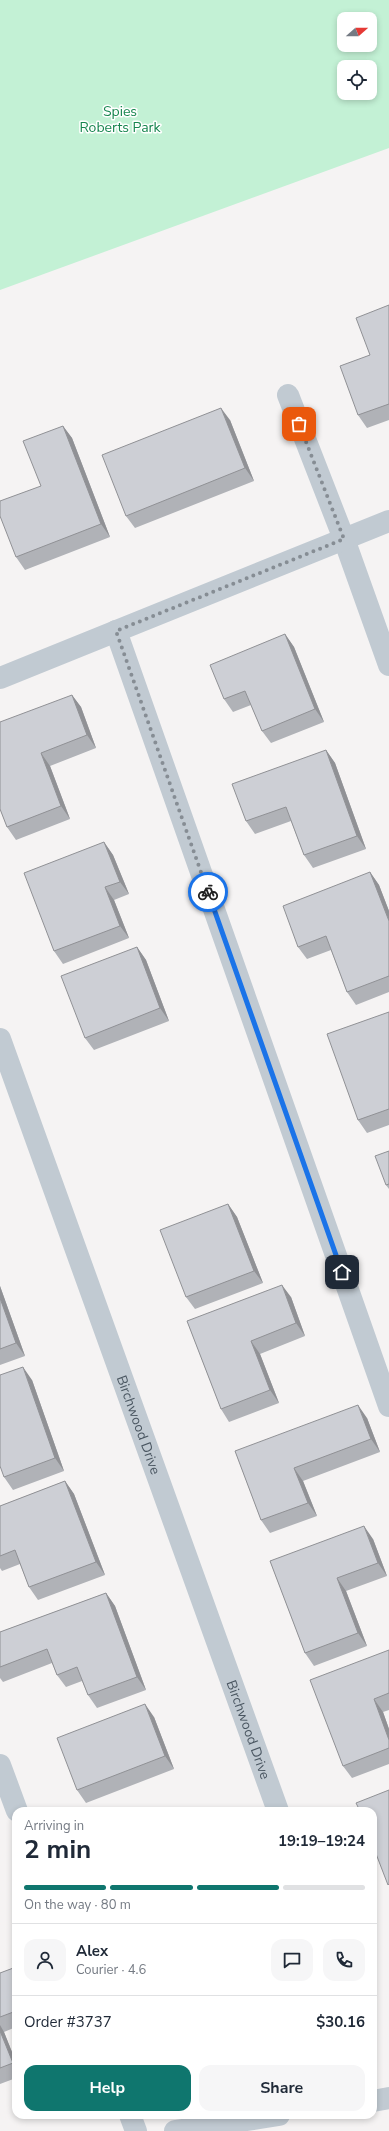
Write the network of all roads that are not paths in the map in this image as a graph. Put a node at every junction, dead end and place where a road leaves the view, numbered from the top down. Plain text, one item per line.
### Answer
1 (288, 395) dead end
2 (389, 521) edge
3 (344, 539) junction
4 (116, 631) junction
5 (389, 665) edge
6 (0, 678) edge
7 (0, 1039) edge
8 (389, 1406) edge
9 (0, 1765) edge
10 (16, 1807) edge
11 (277, 1807) edge
12 (389, 2098) edge
13 (377, 2100) edge
14 (132, 2119) edge
15 (253, 2119) edge
16 (136, 2131) edge
17 (175, 2131) edge

1 - 3 street
2 - 3 street
3 - 4 street
3 - 5 street
4 - 6 street
4 - 8 street
7 - 11 street, Birchwood Drive
9 - 10 street
12 - 13 street
14 - 16 street
15 - 17 street

